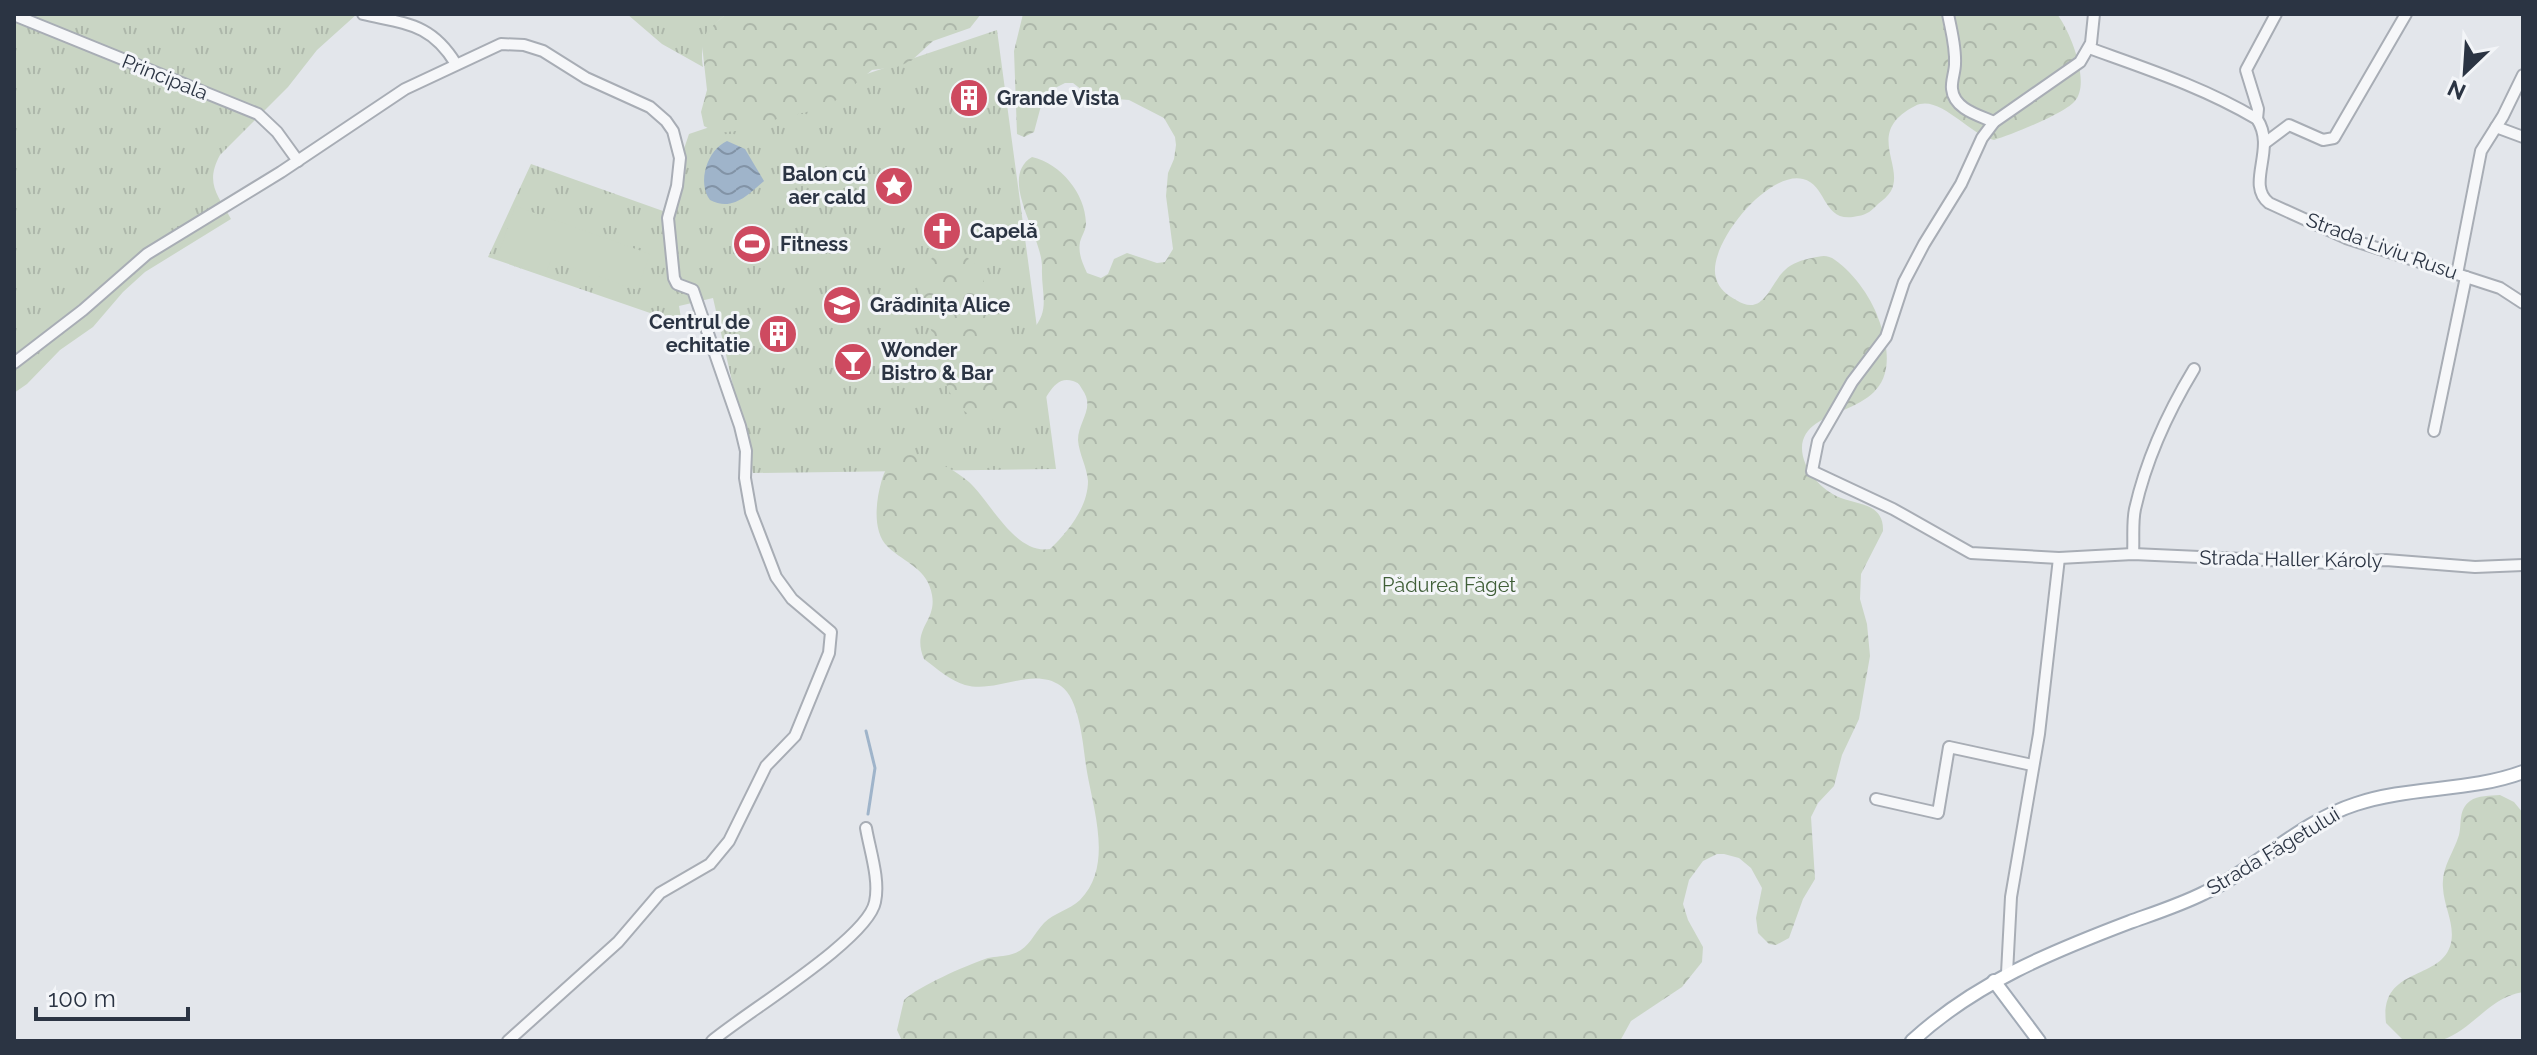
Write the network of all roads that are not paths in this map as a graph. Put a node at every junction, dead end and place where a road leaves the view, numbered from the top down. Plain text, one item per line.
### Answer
1 (363, 14) edge
2 (1948, 14) edge
3 (2094, 14) edge
4 (2276, 14) edge
5 (2406, 14) edge
6 (14, 15) edge
7 (2089, 48) junction
8 (456, 64) junction
9 (2523, 75) edge
10 (2257, 119) junction
11 (1994, 122) junction
12 (2496, 127) junction
13 (2523, 137) edge
14 (2265, 143) junction
15 (298, 161) junction
16 (2461, 276) junction
17 (2523, 303) edge
18 (14, 363) edge
19 (2194, 369) dead end
20 (2434, 431) dead end
21 (2133, 554) junction
22 (2059, 558) junction
23 (2523, 565) edge
24 (2032, 765) junction
25 (2523, 772) edge
26 (1876, 799) dead end
27 (866, 828) dead end
28 (2007, 973) junction
29 (1994, 981) junction
30 (508, 1041) edge
31 (712, 1041) edge
32 (1912, 1041) edge
33 (2039, 1041) edge

1 - 8 street
2 - 11 street
3 - 7 street
4 - 10 street, Strada Liviu Rusu
5 - 14 street
6 - 15 street, Principala
7 - 10 street
7 - 11 street
8 - 15 street
8 - 30 street
9 - 12 street
10 - 14 street, Strada Liviu Rusu
11 - 22 street, Strada Haller Károly
12 - 13 street
12 - 16 street
14 - 16 street, Strada Liviu Rusu
15 - 18 street
16 - 17 street, Strada Liviu Rusu
16 - 20 street
19 - 21 street
21 - 22 street, Strada Haller Károly
21 - 23 street, Strada Haller Károly
22 - 24 street
24 - 26 street
24 - 28 street
25 - 28 main road, Strada Făgetului
27 - 31 street
28 - 29 main road, Strada Făgetului
29 - 32 main road, Strada Făgetului
29 - 33 main road

